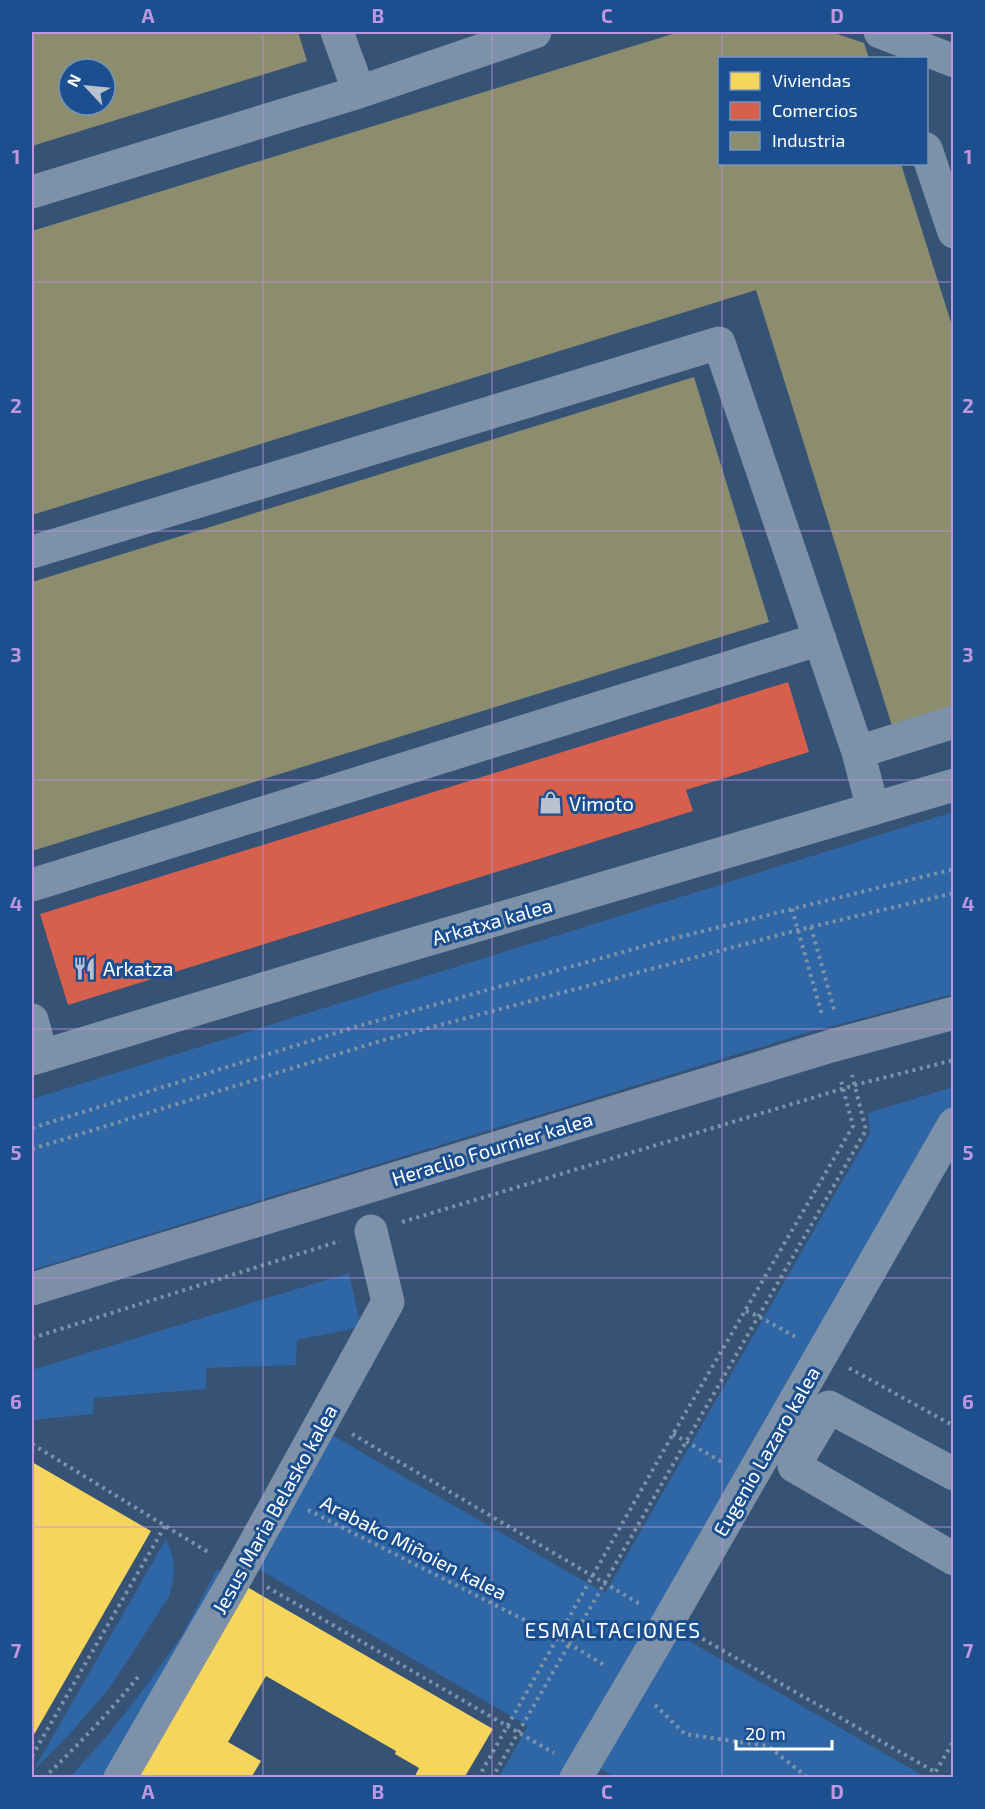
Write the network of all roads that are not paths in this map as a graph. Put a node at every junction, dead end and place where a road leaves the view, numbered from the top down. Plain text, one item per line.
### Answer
1 (337, 32) edge
2 (536, 32) edge
3 (889, 42) edge
4 (954, 61) edge
5 (359, 92) junction
6 (928, 152) edge
7 (32, 192) edge
8 (954, 232) edge
9 (32, 552) edge
10 (820, 639) junction
11 (954, 722) edge
12 (858, 752) junction
13 (954, 785) edge
14 (873, 809) junction
15 (32, 885) edge
16 (954, 1013) edge
17 (32, 1020) edge
18 (37, 1057) edge
19 (954, 1124) edge
20 (371, 1232) road end
21 (32, 1289) edge
22 (954, 1474) edge
23 (954, 1559) edge
24 (578, 1773) edge
25 (120, 1778) edge

1 - 5 street
2 - 5 street
3 - 4 street
5 - 7 street
6 - 8 street
9 - 10 street
10 - 12 street
10 - 15 street
11 - 12 street
12 - 14 street
13 - 14 street, Arkatxa kalea
14 - 18 street, Arkatxa kalea
16 - 21 main road, Heraclio Fournier kalea
17 - 18 street
19 - 24 street, Eugenio Lazaro kalea
20 - 25 street, Jesus Maria Belasko kalea
22 - 23 street

